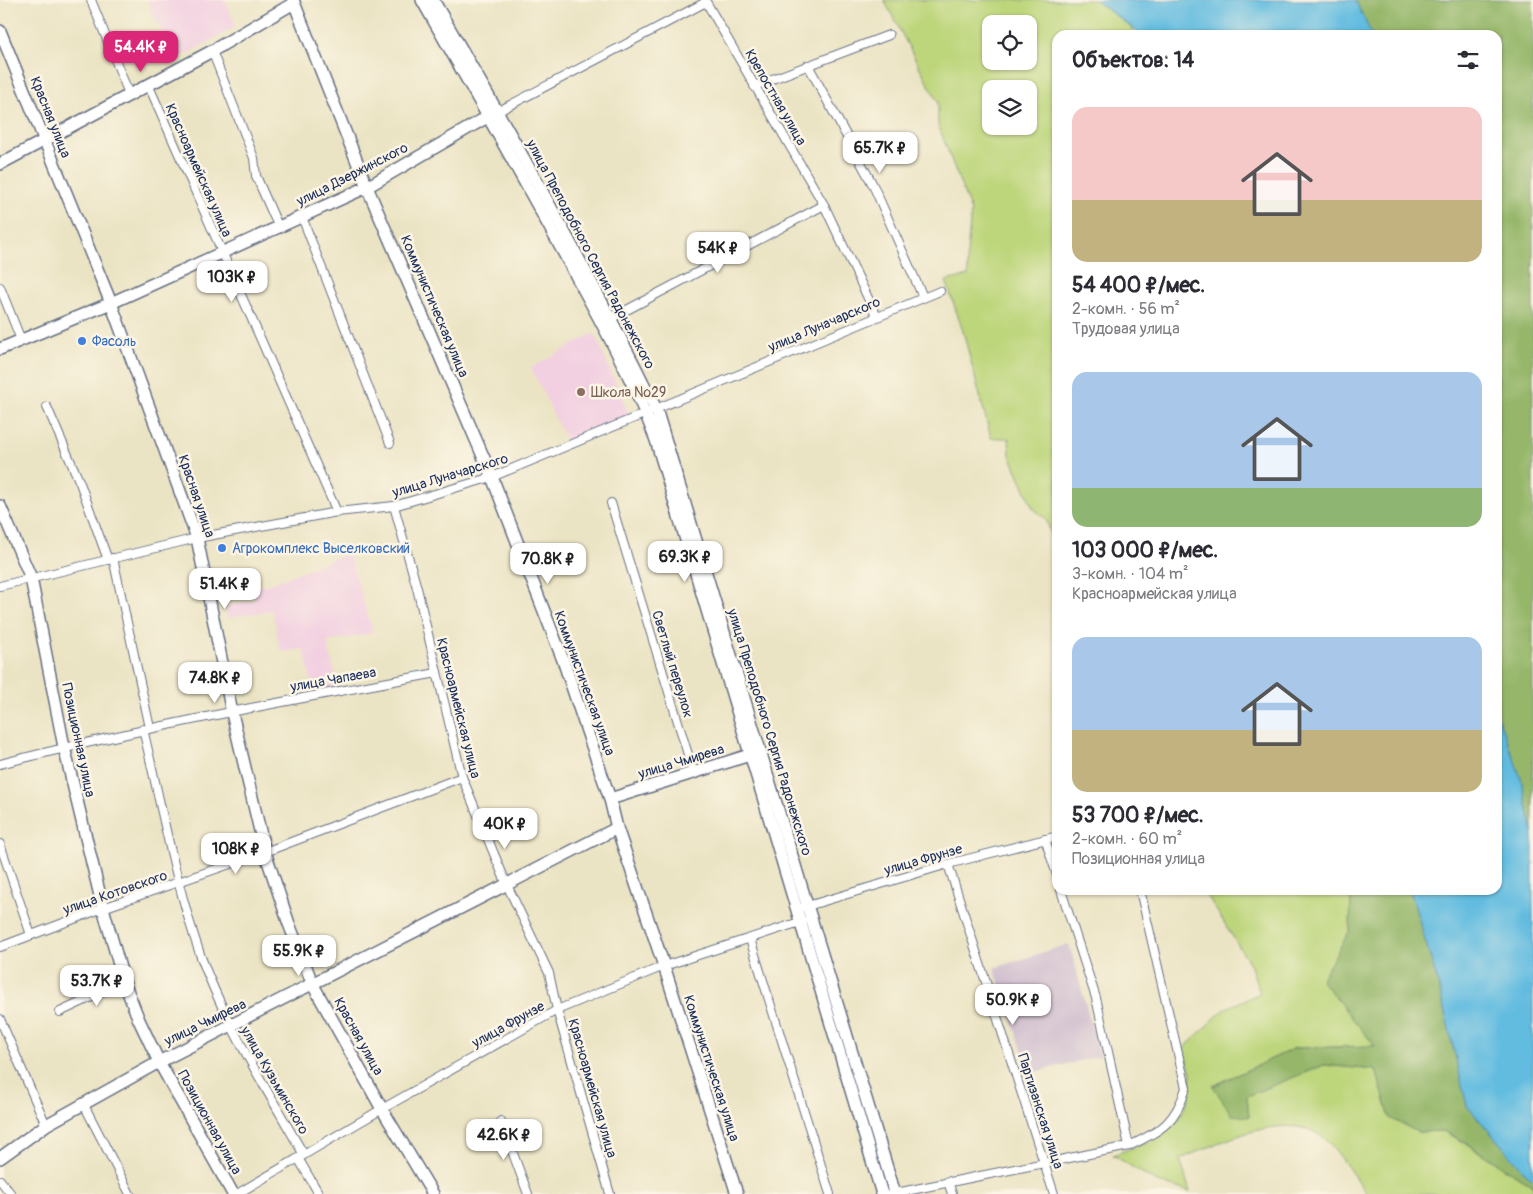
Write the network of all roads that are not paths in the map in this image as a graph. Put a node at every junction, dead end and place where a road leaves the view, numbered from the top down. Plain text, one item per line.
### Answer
1 (90, 0) edge
2 (422, 0) edge
3 (433, 0) edge
4 (705, 1) edge
5 (293, 2) edge
6 (0, 31) edge
7 (889, 35) dead end
8 (212, 51) junction
9 (808, 65) junction
10 (148, 84) junction
11 (754, 86) junction
12 (129, 94) junction
13 (494, 114) junction
14 (44, 140) junction
15 (0, 164) edge
16 (368, 186) junction
17 (824, 206) junction
18 (302, 217) junction
19 (279, 228) junction
20 (221, 252) junction
21 (0, 287) edge
22 (940, 290) dead end
23 (923, 297) junction
24 (111, 303) junction
25 (876, 315) junction
26 (606, 320) junction
27 (21, 340) junction
28 (0, 349) edge
29 (48, 407) dead end
30 (651, 411) junction
31 (390, 443) dead end
32 (492, 477) junction
33 (611, 503) dead end
34 (0, 506) edge
35 (394, 506) junction
36 (337, 512) junction
37 (197, 538) junction
38 (110, 559) junction
39 (31, 578) junction
40 (0, 586) edge
41 (437, 674) junction
42 (232, 712) junction
43 (146, 728) junction
44 (64, 747) junction
45 (755, 753) junction
46 (0, 764) edge
47 (694, 774) junction
48 (462, 777) junction
49 (610, 799) junction
50 (617, 828) junction
51 (1052, 837) edge
52 (1045, 839) junction
53 (0, 844) edge
54 (266, 852) junction
55 (1052, 860) edge
56 (948, 864) junction
57 (180, 883) junction
58 (507, 885) junction
59 (1063, 895) edge
60 (1141, 895) edge
61 (802, 907) junction
62 (102, 908) junction
63 (806, 920) junction
64 (31, 935) junction
65 (750, 939) junction
66 (0, 947) edge
67 (664, 966) junction
68 (124, 982) junction
69 (313, 985) junction
70 (558, 1010) junction
71 (60, 1012) dead end
72 (0, 1019) edge
73 (230, 1026) junction
74 (159, 1062) junction
75 (83, 1103) junction
76 (382, 1109) junction
77 (501, 1121) dead end
78 (46, 1125) junction
79 (1129, 1146) junction
80 (301, 1156) junction
81 (0, 1158) edge
82 (1045, 1161) junction
83 (0, 1180) edge
84 (948, 1182) junction
85 (11, 1194) edge
86 (130, 1194) edge
87 (233, 1194) edge
88 (237, 1194) edge
89 (319, 1194) edge
90 (433, 1194) edge
91 (528, 1194) edge
92 (610, 1194) edge
93 (736, 1194) edge
94 (830, 1194) edge
95 (882, 1194) edge
96 (893, 1194) edge
97 (952, 1194) edge
98 (1054, 1194) edge

1 - 12 street
2 - 13 street, улица Преподобного Сергия Радонежского
3 - 13 street, улица Преподобного Сергия Радонежского
4 - 11 street, Крепостная улица
4 - 13 street, улица Дзержинского
5 - 8 street
5 - 16 street, Коммунистическая улица
6 - 14 street, Красная улица
7 - 9 street
8 - 10 street
8 - 19 street
9 - 11 street
9 - 23 street
10 - 12 street
10 - 20 street, Красноармейская улица
11 - 17 street, Крепостная улица
12 - 14 street
13 - 16 street, улица Дзержинского
13 - 26 street, улица Преподобного Сергия Радонежского
14 - 15 street
14 - 24 street, Красная улица
16 - 18 street, улица Дзержинского
16 - 32 street, Коммунистическая улица
17 - 25 street, Крепостная улица
17 - 26 street
18 - 19 street, улица Дзержинского
18 - 31 street
19 - 20 street, улица Дзержинского
20 - 24 street, улица Дзержинского
20 - 36 street, Красноармейская улица
21 - 27 street
22 - 23 street, улица Луначарского
23 - 25 street, улица Луначарского
24 - 27 street, улица Дзержинского
24 - 37 street, Красная улица
25 - 30 street, улица Луначарского
26 - 30 street, улица Преподобного Сергия Радонежского
27 - 28 street, улица Дзержинского
29 - 38 street, улица Кузьминского
30 - 32 street, улица Луначарского
30 - 45 street, улица Преподобного Сергия Радонежского
32 - 35 street, улица Луначарского
32 - 49 street, Коммунистическая улица
33 - 47 street, Светлый переулок
34 - 39 street, Позиционная улица
35 - 36 street, улица Луначарского
35 - 41 street, Красноармейская улица
36 - 37 street, улица Луначарского
37 - 38 street, улица Луначарского
37 - 42 street, Красная улица
38 - 39 street, улица Луначарского
38 - 43 street, улица Кузьминского
39 - 40 street, улица Луначарского
39 - 44 street, Позиционная улица
41 - 42 street, улица Чапаева
41 - 48 street, Красноармейская улица
42 - 43 street, улица Чапаева
42 - 54 street, Красная улица
43 - 44 street, улица Чапаева
43 - 57 street, улица Кузьминского
44 - 46 street, улица Чапаева
44 - 62 street, Позиционная улица
45 - 47 street, улица Чмирева
45 - 61 street, улица Преподобного Сергия Радонежского
47 - 49 street, улица Чмирева
48 - 54 street, улица Котовского
48 - 58 street, Красноармейская улица
49 - 50 street, Коммунистическая улица
50 - 58 street, улица Чмирева
50 - 67 street, Коммунистическая улица
51 - 52 street, улица Фрунзе
52 - 55 street
52 - 56 street, улица Фрунзе
53 - 64 street
54 - 57 street, улица Котовского
54 - 69 street, Красная улица
56 - 61 street, улица Фрунзе
56 - 82 street, Партизанская улица
57 - 62 street, улица Котовского
57 - 73 street, улица Кузьминского
58 - 69 street, улица Чмирева
58 - 70 street, Красноармейская улица
59 - 79 street
60 - 79 street
61 - 63 street, улица Преподобного Сергия Радонежского
62 - 64 street, улица Котовского
62 - 68 street, Позиционная улица
63 - 65 street, улица Фрунзе
63 - 95 street, улица Преподобного Сергия Радонежского
63 - 96 street, улица Преподобного Сергия Радонежского
64 - 66 street, улица Котовского
65 - 67 street, улица Фрунзе
65 - 94 street
67 - 70 street, улица Фрунзе
67 - 93 street, Коммунистическая улица
68 - 71 street
68 - 74 street, Позиционная улица
69 - 73 street, улица Чмирева
69 - 76 street, Красная улица
70 - 76 street, улица Фрунзе
70 - 92 street, Красноармейская улица
72 - 78 street
73 - 74 street, улица Чмирева
73 - 80 street, улица Кузьминского
74 - 75 street, улица Чмирева
74 - 87 street, Позиционная улица
75 - 78 street, улица Чмирева
75 - 86 street
76 - 80 street, улица Фрунзе
76 - 90 street, Красная улица
77 - 91 street
78 - 81 street, улица Чмирева
79 - 82 street
80 - 88 street, улица Фрунзе
80 - 89 street, улица Кузьминского
82 - 84 street
82 - 98 street, Партизанская улица
83 - 85 street
84 - 96 street
84 - 97 street

